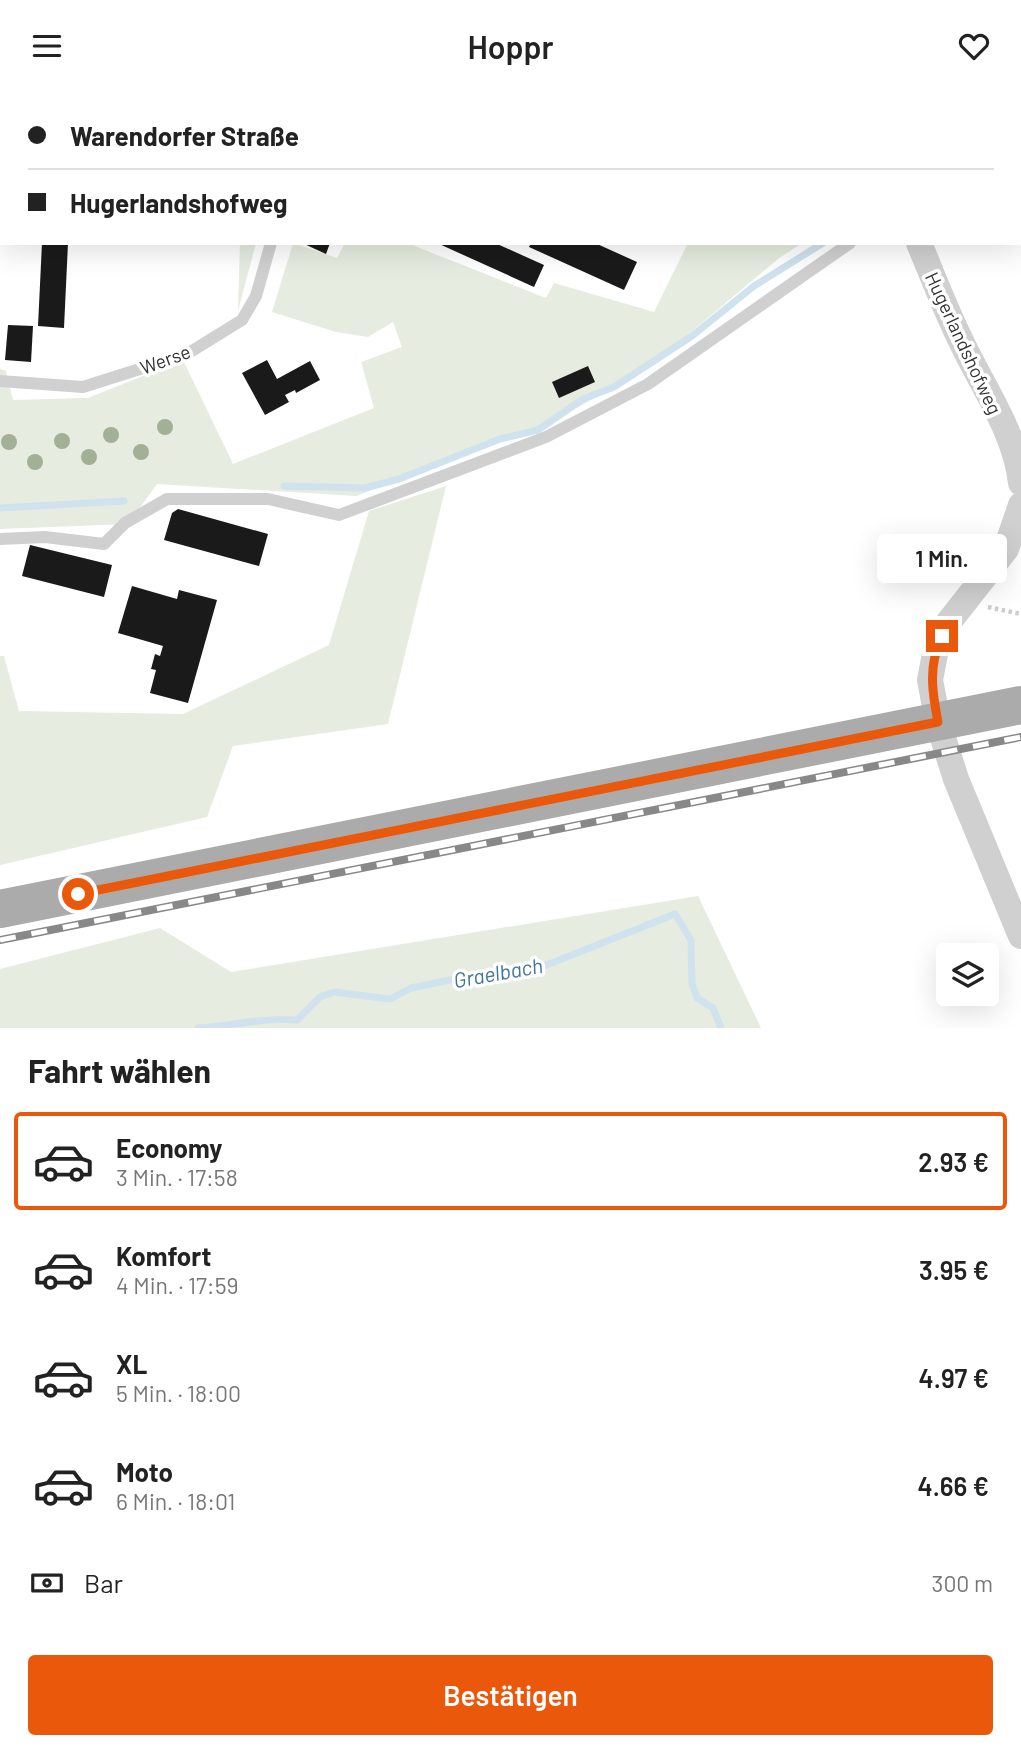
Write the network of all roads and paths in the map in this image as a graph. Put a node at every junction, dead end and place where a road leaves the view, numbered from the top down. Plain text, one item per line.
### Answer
1 (270, 245) edge
2 (847, 245) edge
3 (920, 245) edge
4 (0, 381) edge
5 (1021, 483) edge
6 (1021, 505) edge
7 (0, 539) edge
8 (969, 597) junction
9 (1021, 614) edge
10 (1021, 705) edge
11 (938, 722) junction
12 (0, 909) edge
13 (1021, 936) edge

1 - 4 lane, Werse
2 - 7 lane
3 - 5 street, Hugerlandshofweg
6 - 8 street
8 - 9 path
8 - 11 street
10 - 11 main road
11 - 12 main road
11 - 13 street

